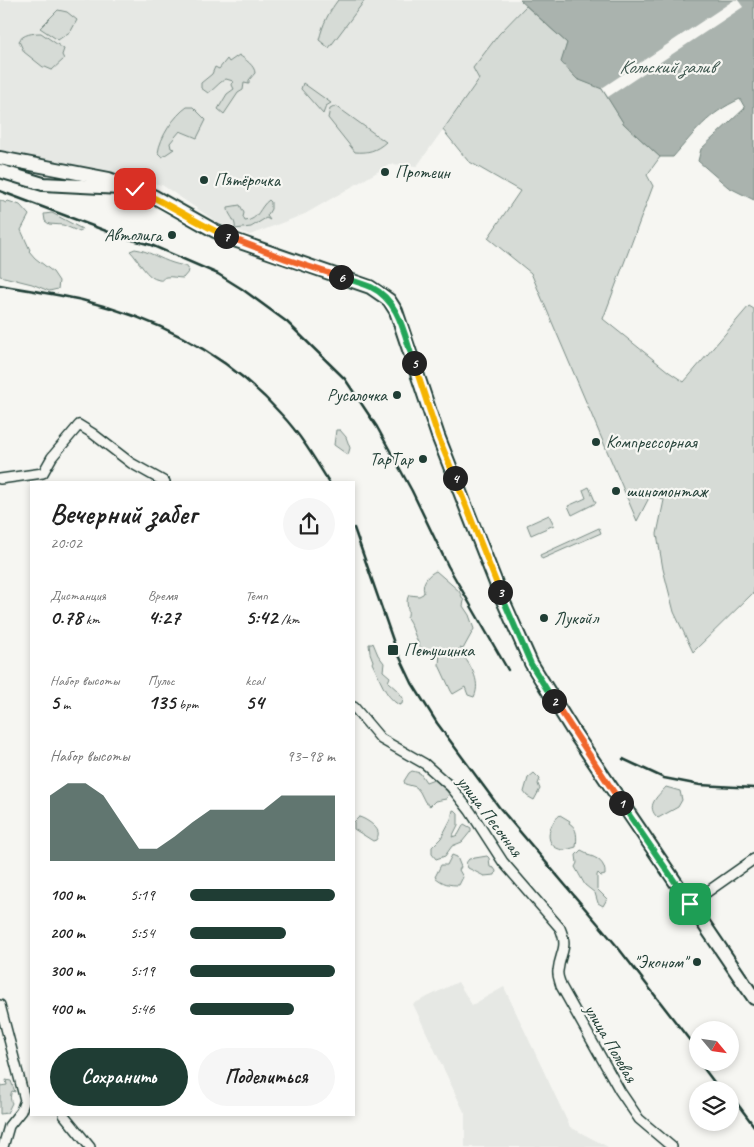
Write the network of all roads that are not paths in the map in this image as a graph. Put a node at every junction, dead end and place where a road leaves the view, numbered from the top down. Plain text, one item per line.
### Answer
1 (0, 158) edge
2 (0, 171) edge
3 (135, 189) junction
4 (0, 479) edge
5 (162, 481) edge
6 (355, 708) edge
7 (754, 859) edge
8 (690, 904) junction
9 (565, 939) joint
10 (754, 998) edge
11 (0, 1005) edge
12 (28, 1098) edge
13 (65, 1116) edge
14 (3, 1147) edge
15 (90, 1147) edge
16 (672, 1147) edge

1 - 3 main road
2 - 3 main road
3 - 8 main road
4 - 5 street
6 - 9 street, улица Песочная
7 - 8 street
8 - 10 main road
9 - 16 street, улица Полевая
11 - 12 street
12 - 14 street
13 - 15 street

